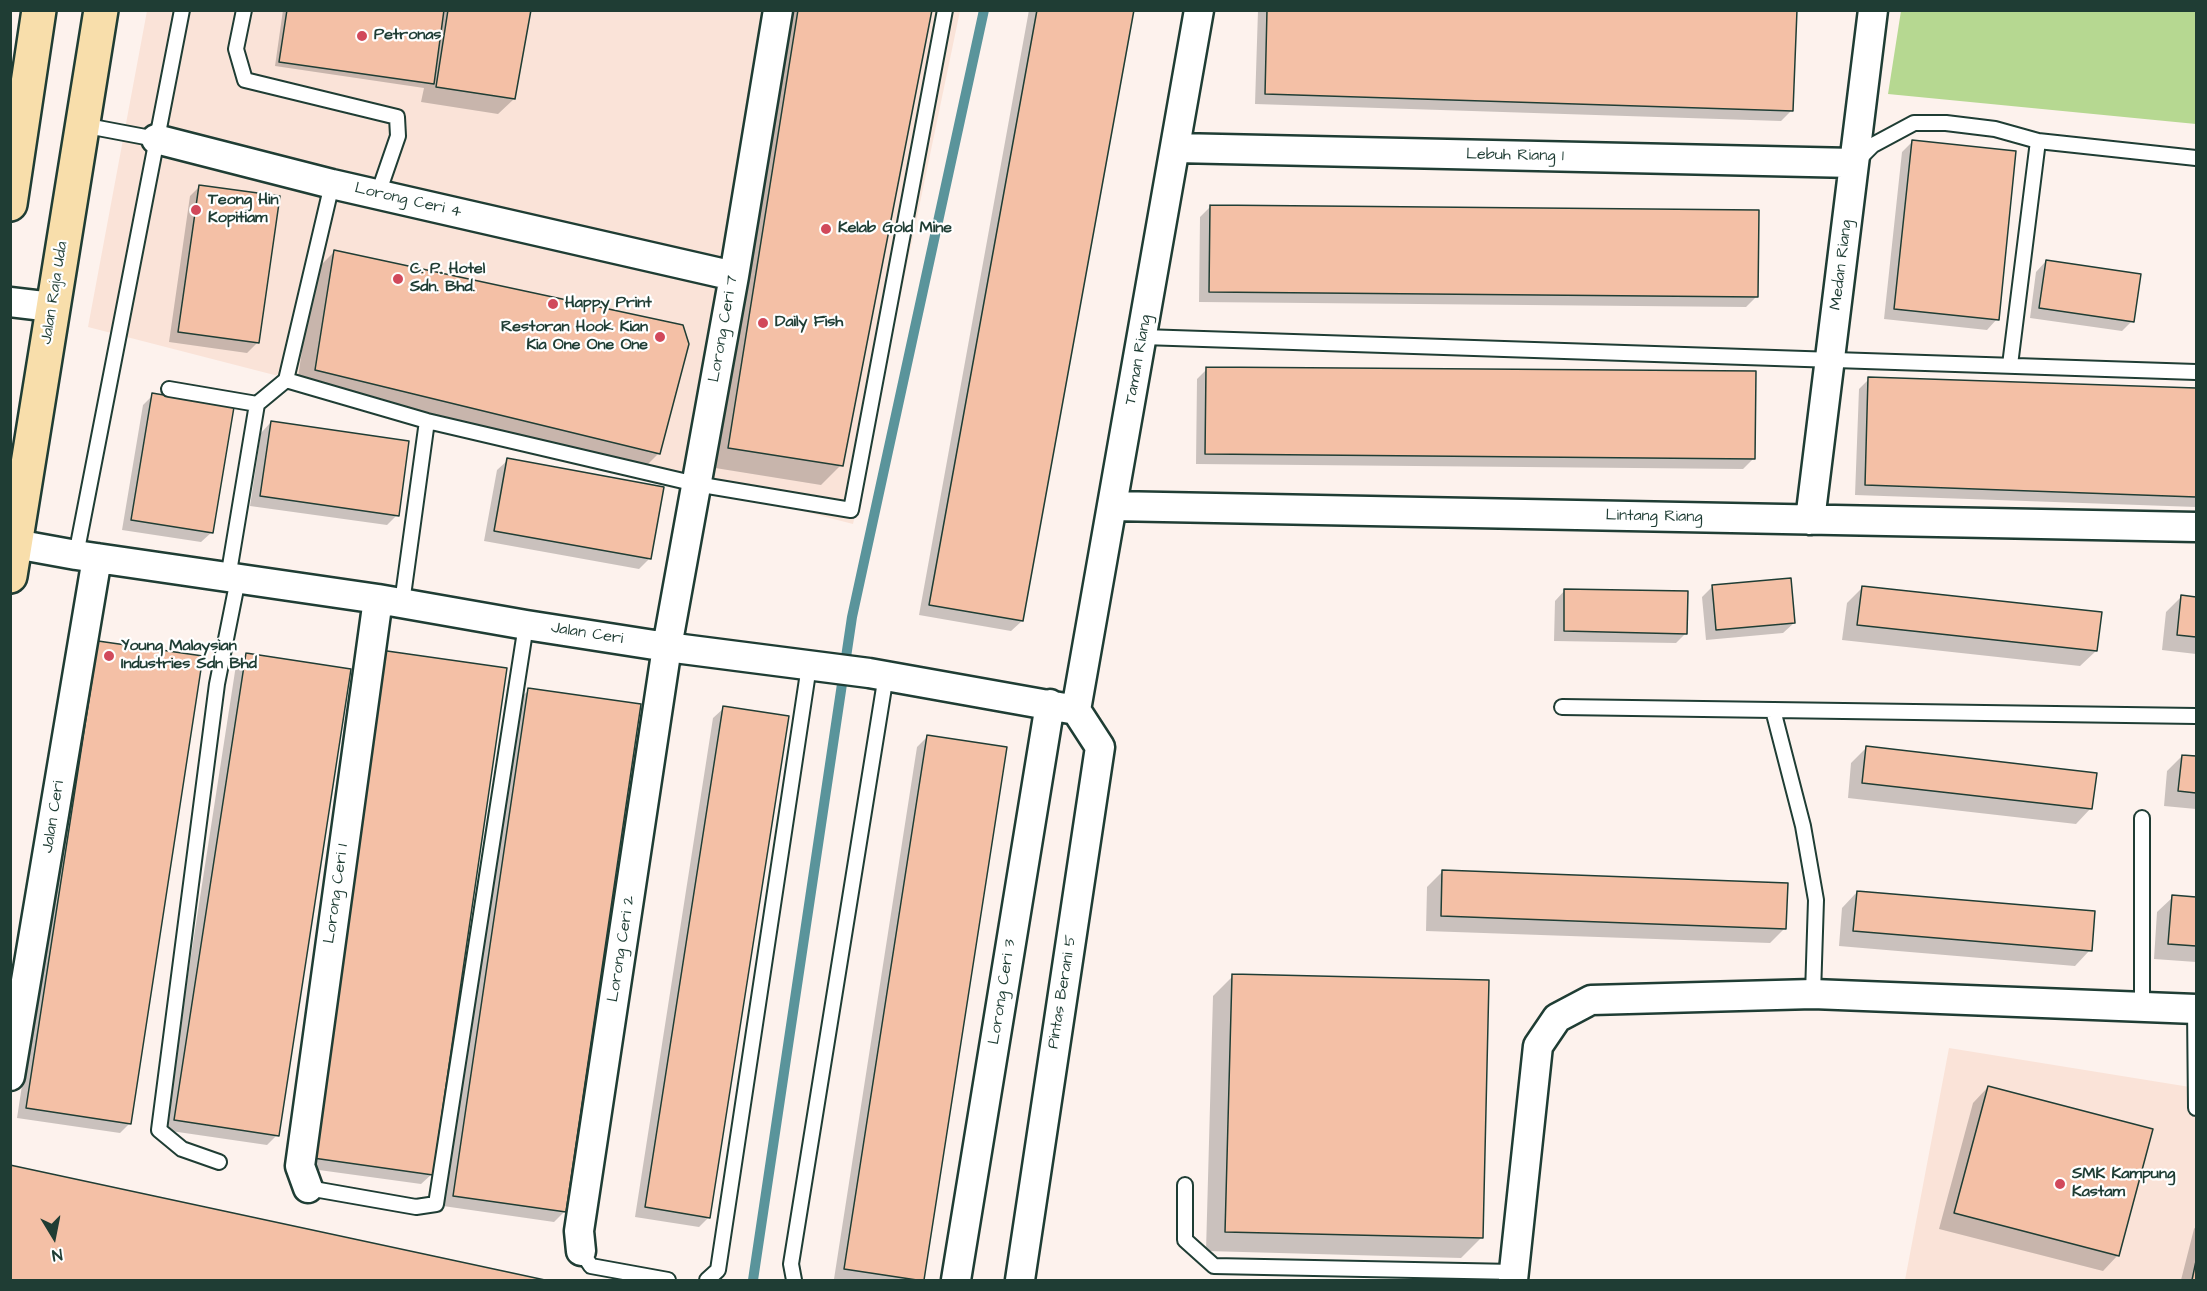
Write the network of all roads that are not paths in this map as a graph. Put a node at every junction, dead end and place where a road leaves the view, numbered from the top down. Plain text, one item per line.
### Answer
1 (39, 10) edge
2 (100, 10) edge
3 (182, 10) edge
4 (244, 10) edge
5 (778, 10) edge
6 (945, 10) edge
7 (1199, 10) edge
8 (1873, 10) edge
9 (82, 125) junction
10 (156, 139) junction
11 (2038, 141) junction
12 (1176, 148) junction
13 (2196, 158) edge
14 (1854, 164) junction
15 (332, 184) junction
16 (378, 194) junction
17 (10, 204) edge
18 (734, 276) junction
19 (10, 302) edge
20 (52, 308) junction
21 (1143, 337) junction
22 (1830, 359) junction
23 (2010, 365) junction
24 (2196, 372) edge
25 (286, 380) junction
26 (169, 389) dead end
27 (257, 404) junction
28 (427, 421) junction
29 (696, 484) junction
30 (1113, 506) junction
31 (1810, 520) junction
32 (2196, 527) edge
33 (13, 543) edge
34 (86, 556) junction
35 (10, 576) edge
36 (233, 578) junction
37 (390, 601) junction
38 (526, 625) junction
39 (667, 647) junction
40 (816, 667) junction
41 (878, 674) junction
42 (1063, 707) junction
43 (1562, 707) dead end
44 (1773, 710) junction
45 (2196, 716) edge
46 (2142, 818) dead end
47 (1813, 994) junction
48 (2142, 1007) junction
49 (2196, 1009) edge
50 (10, 1076) edge
51 (2196, 1108) edge
52 (219, 1162) dead end
53 (1185, 1185) dead end
54 (308, 1188) joint
55 (581, 1251) joint
56 (1514, 1276) edge
57 (668, 1281) edge
58 (707, 1281) edge
59 (794, 1281) edge
60 (956, 1281) edge
61 (1020, 1281) edge

1 - 17 main road
2 - 9 main road, Jalan Raja Uda
3 - 10 lane
4 - 16 lane
5 - 18 street, Lorong Ceri 7
6 - 29 lane
7 - 12 street, Taman Riang
8 - 14 street, Medan Riang
9 - 10 lane, Lorong Ceri 4
9 - 20 main road, Jalan Raja Uda
10 - 15 street, Lorong Ceri 4
10 - 34 lane
11 - 13 lane
11 - 14 lane
11 - 23 lane
12 - 14 street, Lebuh Riang 1
12 - 21 street, Taman Riang
14 - 22 street, Medan Riang
15 - 16 street, Lorong Ceri 4
15 - 25 lane
16 - 18 street, Lorong Ceri 4
18 - 29 street, Lorong Ceri 7
19 - 20 street
20 - 33 main road, Jalan Raja Uda
21 - 22 lane
21 - 30 street, Taman Riang
22 - 23 lane
22 - 31 street, Medan Riang
23 - 24 lane
25 - 27 lane
25 - 28 lane
26 - 27 lane
27 - 36 lane
28 - 29 lane
28 - 37 lane
29 - 39 street, Lorong Ceri 7
30 - 31 street, Lintang Riang
30 - 42 street, Taman Riang
31 - 32 street, Lintang Riang
33 - 34 street, Jalan Ceri
33 - 35 main road, Jalan Raja Uda
34 - 36 street, Jalan Ceri
34 - 50 street, Jalan Ceri
36 - 37 street, Jalan Ceri
36 - 52 lane
37 - 38 street, Jalan Ceri
37 - 54 street, Lorong Ceri 1
38 - 39 street, Jalan Ceri
38 - 54 lane
39 - 40 street, Jalan Ceri
39 - 55 street, Lorong Ceri 2
40 - 41 street, Jalan Ceri
40 - 58 lane
41 - 42 street, Jalan Ceri
41 - 59 lane
42 - 60 street, Lorong Ceri 3
42 - 61 street, Pintas Berani 5
43 - 44 lane
44 - 45 lane
44 - 47 lane
46 - 48 lane
47 - 48 street
47 - 56 street
48 - 49 street
49 - 51 lane
53 - 56 lane
55 - 57 lane

